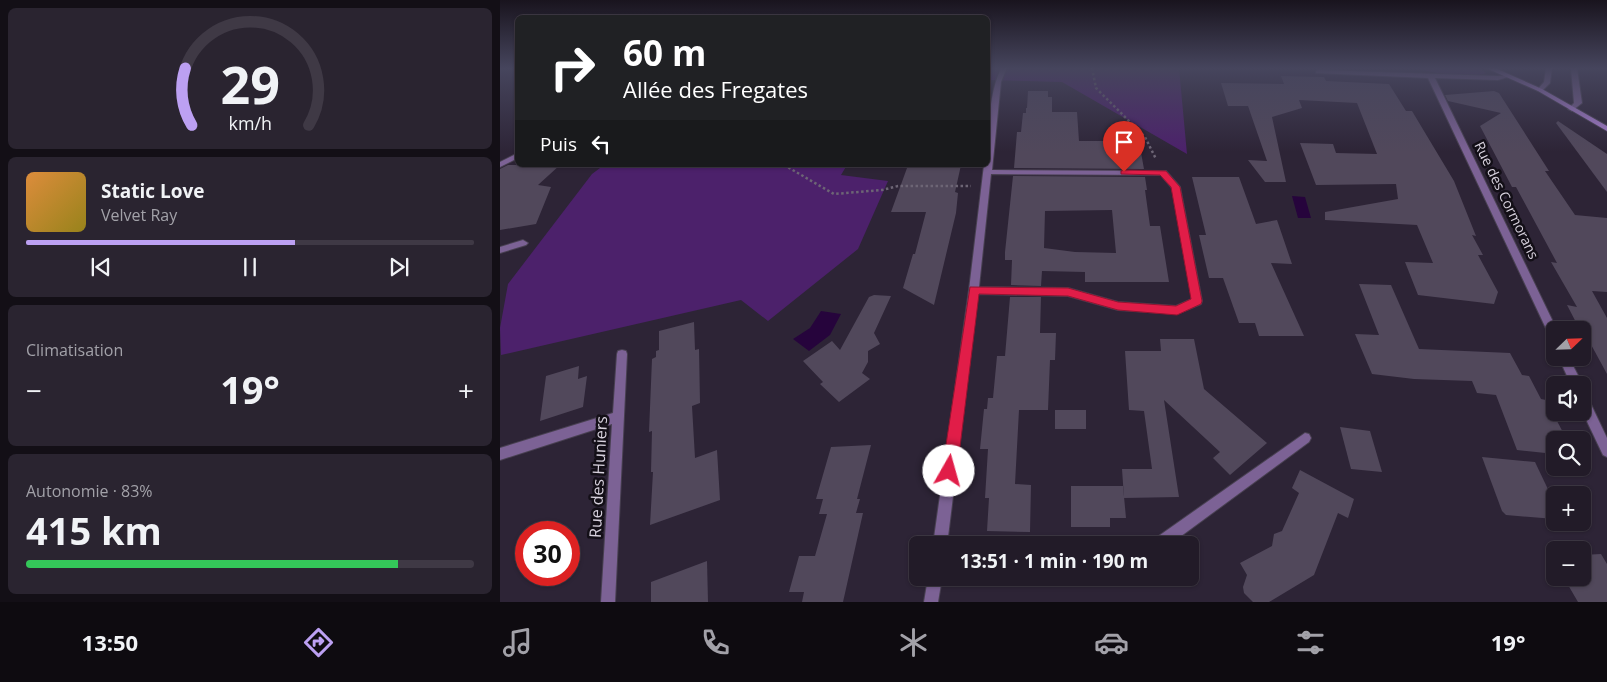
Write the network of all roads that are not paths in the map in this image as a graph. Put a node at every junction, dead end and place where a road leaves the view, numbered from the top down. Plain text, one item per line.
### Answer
1 (996, 96) edge
2 (1441, 96) edge
3 (1550, 96) edge
4 (1577, 96) edge
5 (1572, 109) junction
6 (1607, 129) edge
7 (990, 154) edge
8 (515, 157) edge
9 (500, 165) edge
10 (989, 167) edge
11 (988, 172) junction
12 (523, 243) dead end
13 (500, 250) edge
14 (974, 290) junction
15 (1547, 321) edge
16 (622, 354) dead end
17 (1591, 416) edge
18 (617, 417) junction
19 (1305, 438) dead end
20 (1607, 451) edge
21 (500, 454) edge
22 (941, 536) edge
23 (1170, 536) edge
24 (934, 586) edge
25 (608, 602) edge
26 (931, 602) edge

1 - 7 street
2 - 15 street, Rue des Cormorans
3 - 5 street
4 - 5 street
5 - 6 street
8 - 9 street
10 - 11 street
11 - 14 street
11 - 14 street
12 - 13 street
14 - 22 street
16 - 18 street, Rue des Huniers
17 - 20 street
18 - 21 street
18 - 25 street, Rue des Huniers
19 - 23 street
24 - 26 street

